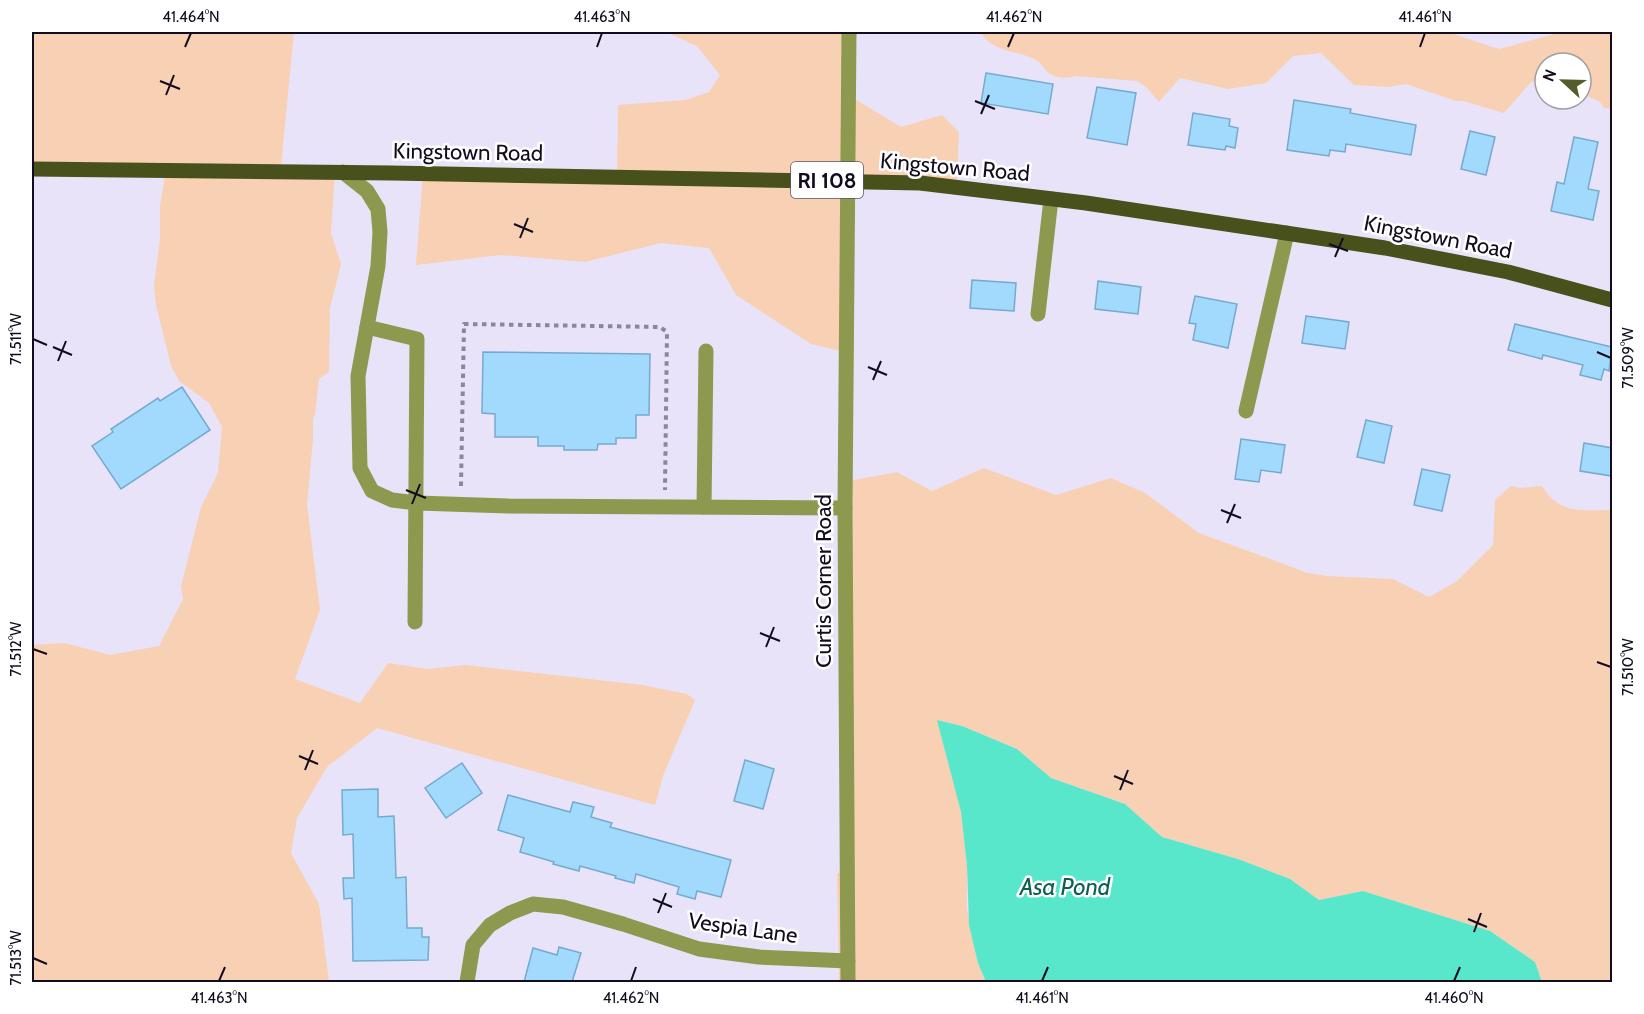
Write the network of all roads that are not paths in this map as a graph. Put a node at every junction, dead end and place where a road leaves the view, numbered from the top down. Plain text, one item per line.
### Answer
1 (849, 32) edge
2 (32, 169) edge
3 (343, 172) junction
4 (849, 180) junction
5 (1051, 199) junction
6 (1287, 233) junction
7 (1612, 300) edge
8 (1038, 314) dead end
9 (367, 327) junction
10 (706, 351) dead end
11 (1246, 411) dead end
12 (417, 503) junction
13 (704, 507) junction
14 (845, 508) junction
15 (416, 622) dead end
16 (848, 961) junction
17 (467, 982) edge
18 (848, 982) edge

1 - 4 street, Curtis Corner Road
2 - 3 main road, Kingstown Road / RI 108
3 - 4 main road, Kingstown Road / RI 108
3 - 9 street
4 - 5 main road, Kingstown Road / RI 108
4 - 14 street, Curtis Corner Road
5 - 6 main road, Kingstown Road / RI 108
5 - 8 street
6 - 7 main road, Kingstown Road / RI 108
6 - 11 street
9 - 12 street
9 - 12 street
10 - 13 street
12 - 13 street
12 - 15 street
13 - 14 street
14 - 16 street, Curtis Corner Road
16 - 17 street, Vespia Lane
16 - 18 street, Curtis Corner Road

